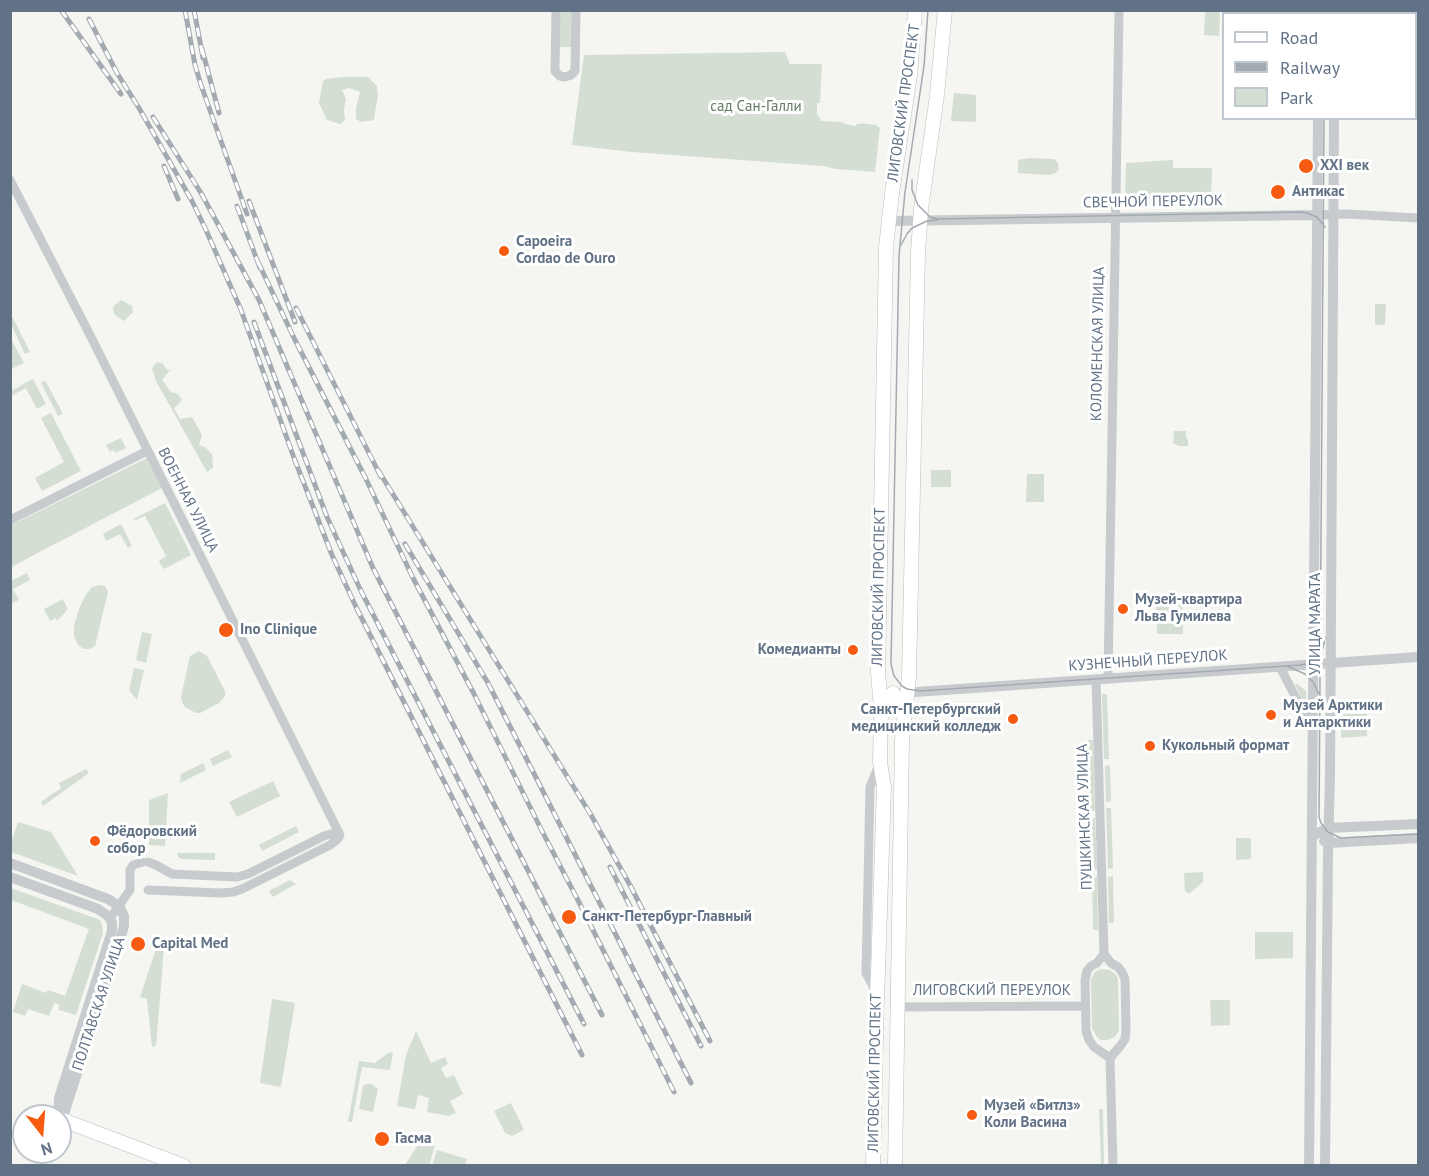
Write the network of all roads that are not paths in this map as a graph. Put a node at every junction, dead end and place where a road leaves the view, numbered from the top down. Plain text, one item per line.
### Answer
1 (556, 10) edge
2 (576, 10) edge
3 (915, 10) edge
4 (945, 10) edge
5 (1119, 10) edge
6 (1318, 120) edge
7 (1334, 120) edge
8 (10, 180) edge
9 (1334, 214) junction
10 (1317, 215) junction
11 (1116, 218) junction
12 (1419, 218) edge
13 (888, 221) junction
14 (920, 221) junction
15 (147, 451) junction
16 (10, 520) edge
17 (1419, 657) edge
18 (1330, 664) junction
19 (1313, 665) junction
20 (1280, 667) junction
21 (1096, 679) junction
22 (1108, 679) junction
23 (893, 693) junction
24 (1312, 729) junction
25 (1419, 824) edge
26 (1329, 828) junction
27 (340, 835) junction
28 (1312, 836) junction
29 (1419, 838) edge
30 (1328, 843) junction
31 (10, 863) edge
32 (10, 877) edge
33 (130, 890) junction
34 (119, 906) junction
35 (110, 918) junction
36 (1104, 954) junction
37 (1097, 963) junction
38 (1111, 963) junction
39 (1085, 1006) junction
40 (898, 1007) junction
41 (1109, 1054) junction
42 (59, 1104) edge
43 (65, 1104) edge
44 (72, 1123) edge
45 (874, 1162) edge
46 (895, 1162) edge
47 (184, 1166) edge
48 (1113, 1166) edge
49 (1309, 1166) edge
50 (1325, 1166) edge

1 - 2 street
3 - 13 main road, ЛИГОВСКИЙ ПРОСПЕКТ
4 - 14 main road, ЛИГОВСКИЙ ПРОСПЕКТ
5 - 11 street, КОЛОМЕНСКАЯ УЛИЦА
6 - 10 street, УЛИЦА МАРАТА
7 - 9 street, УЛИЦА МАРАТА
8 - 15 street, ВОЕННАЯ УЛИЦА
9 - 10 street, СВЕЧНОЙ ПЕРЕУЛОК
9 - 12 street, СВЕЧНОЙ ПЕРЕУЛОК
9 - 18 street, УЛИЦА МАРАТА
10 - 11 street, СВЕЧНОЙ ПЕРЕУЛОК
10 - 19 street, УЛИЦА МАРАТА
11 - 14 street, СВЕЧНОЙ ПЕРЕУЛОК
11 - 22 street, КОЛОМЕНСКАЯ УЛИЦА
13 - 14 street, СВЕЧНОЙ ПЕРЕУЛОК
13 - 23 main road, ЛИГОВСКИЙ ПРОСПЕКТ
14 - 23 main road, ЛИГОВСКИЙ ПРОСПЕКТ
15 - 16 street
15 - 27 street, ВОЕННАЯ УЛИЦА
17 - 18 street, КУЗНЕЧНЫЙ ПЕРЕУЛОК
18 - 19 street, КУЗНЕЧНЫЙ ПЕРЕУЛОК
18 - 26 street, УЛИЦА МАРАТА
19 - 20 street, КУЗНЕЧНЫЙ ПЕРЕУЛОК
19 - 24 street, УЛИЦА МАРАТА
20 - 22 street, КУЗНЕЧНЫЙ ПЕРЕУЛОК
20 - 24 street, УЛИЦА МАРАТА
21 - 22 street, КУЗНЕЧНЫЙ ПЕРЕУЛОК
21 - 23 street, КУЗНЕЧНЫЙ ПЕРЕУЛОК
21 - 36 street, ПУШКИНСКАЯ УЛИЦА
23 - 40 main road, ЛИГОВСКИЙ ПРОСПЕКТ
23 - 45 main road, ЛИГОВСКИЙ ПРОСПЕКТ
24 - 28 street, УЛИЦА МАРАТА
25 - 26 street
26 - 28 street
26 - 30 street, УЛИЦА МАРАТА
27 - 33 street
27 - 33 street
28 - 30 street
28 - 49 street, УЛИЦА МАРАТА
29 - 30 street
30 - 50 street, УЛИЦА МАРАТА
31 - 34 street
32 - 35 street
33 - 34 street
34 - 35 street
34 - 43 street, ПОЛТАВСКАЯ УЛИЦА
35 - 42 street, ПОЛТАВСКАЯ УЛИЦА
36 - 37 street
36 - 38 street
37 - 38 street
37 - 39 street
38 - 41 street
39 - 40 street, ЛИГОВСКИЙ ПЕРЕУЛОК
39 - 41 street
40 - 46 main road, ЛИГОВСКИЙ ПРОСПЕКТ
41 - 48 street
44 - 47 main road
45 - 46 main road

